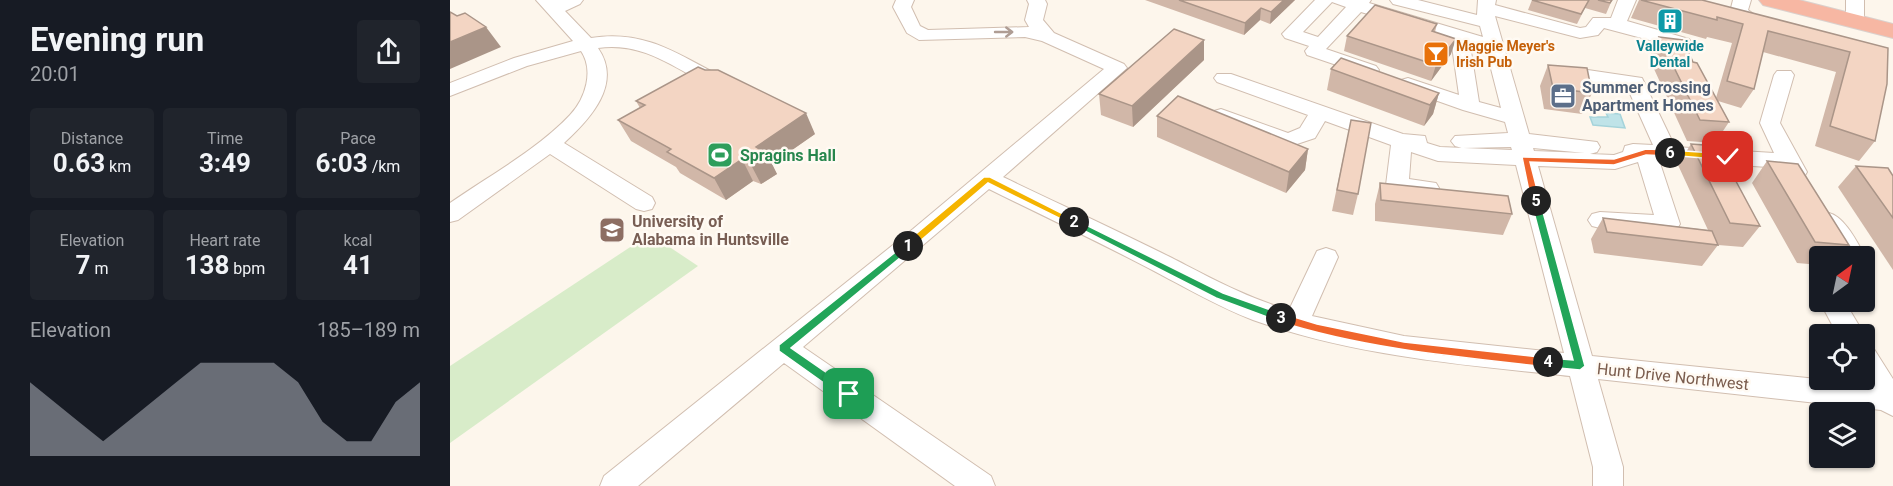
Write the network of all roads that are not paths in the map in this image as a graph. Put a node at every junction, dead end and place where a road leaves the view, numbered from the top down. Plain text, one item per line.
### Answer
1 (574, 0) edge
2 (905, 0) edge
3 (1325, 0) edge
4 (1399, 0) edge
5 (1627, 0) edge
6 (1742, 0) edge
7 (1772, 0) edge
8 (1353, 2) edge
9 (549, 4) edge
10 (1803, 4) edge
11 (1036, 6) edge
12 (1443, 6) edge
13 (1487, 10) edge
14 (1855, 10) edge
15 (1617, 24) junction
16 (1786, 30) edge
17 (1893, 31) edge
18 (1460, 36) junction
19 (1048, 37) junction
20 (1683, 43) edge
21 (585, 44) junction
22 (1320, 44) junction
23 (1495, 46) junction
24 (1581, 75) edge
25 (1785, 75) dead end
26 (1224, 78) dead end
27 (723, 85) edge
28 (450, 90) edge
29 (1470, 106) junction
30 (1207, 109) edge
31 (1320, 112) junction
32 (1514, 118) junction
33 (1402, 141) junction
34 (550, 144) junction
35 (1522, 150) junction
36 (1656, 153) junction
37 (1788, 161) junction
38 (987, 179) junction
39 (1444, 190) edge
40 (644, 203) dead end
41 (450, 214) edge
42 (1600, 220) dead end
43 (1846, 246) edge
44 (1326, 257) dead end
45 (1296, 322) junction
46 (783, 348) junction
47 (1580, 366) junction
48 (1875, 375) edge
49 (1892, 402) edge
50 (615, 486) edge
51 (980, 486) edge
52 (1608, 486) edge

1 - 9 street
2 -> 19 street
3 - 22 street
4 - 12 street
5 - 15 street
6 - 16 street
7 - 10 highway
8 - 18 street
8 - 22 street
9 - 21 street
10 - 14 highway
11 - 19 street
12 - 13 street
13 - 15 street
13 - 23 street
14 - 17 highway
15 - 20 street
18 - 23 street
18 - 29 street
19 - 38 street
21 - 27 street
21 - 28 street
21 - 34 street
22 - 29 street
23 - 32 street
24 - 36 street
25 - 37 street
26 - 31 street
29 - 32 street
30 - 31 street
31 - 33 street
32 - 35 street
33 - 35 street
33 - 39 street
34 - 40 street
34 - 41 street
35 - 36 street
35 - 47 street
36 - 37 street
36 - 42 street
37 - 43 street
38 - 45 street, Hunt Drive Northwest
38 - 46 street
44 - 45 street
45 - 47 street, Hunt Drive Northwest
46 - 50 street
46 - 51 street
47 - 49 street, Hunt Drive Northwest
47 - 52 street
48 - 49 street

